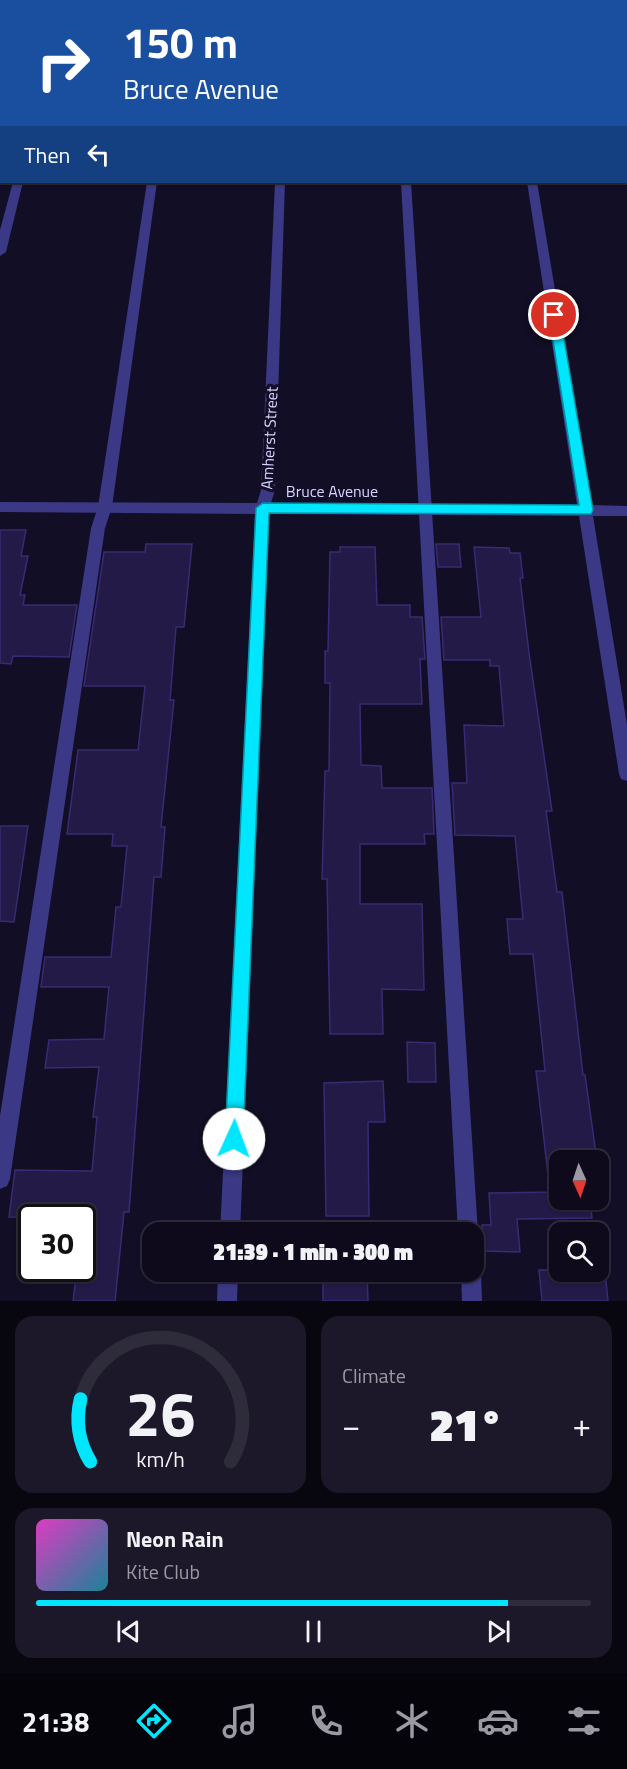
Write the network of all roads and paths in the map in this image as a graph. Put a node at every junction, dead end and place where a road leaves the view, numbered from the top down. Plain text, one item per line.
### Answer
1 (18, 183) edge
2 (152, 183) edge
3 (280, 183) edge
4 (406, 183) edge
5 (532, 183) edge
6 (0, 252) edge
7 (0, 507) edge
8 (105, 507) junction
9 (263, 508) junction
10 (425, 509) junction
11 (586, 510) junction
12 (627, 511) edge
13 (627, 774) edge
14 (0, 1179) edge
15 (231, 1222) edge
16 (467, 1222) edge
17 (228, 1282) edge
18 (471, 1282) edge
19 (227, 1301) edge
20 (472, 1301) edge

1 - 6 street
2 - 8 street
3 - 9 street, Amherst Street
4 - 10 street
5 - 11 street
7 - 8 street, Bruce Avenue
8 - 9 street, Bruce Avenue
8 - 14 street
9 - 10 street, Bruce Avenue
9 - 15 street, Amherst Street
10 - 11 street, Bruce Avenue
10 - 16 street
11 - 12 street, Bruce Avenue
11 - 13 street
17 - 19 street
18 - 20 street

